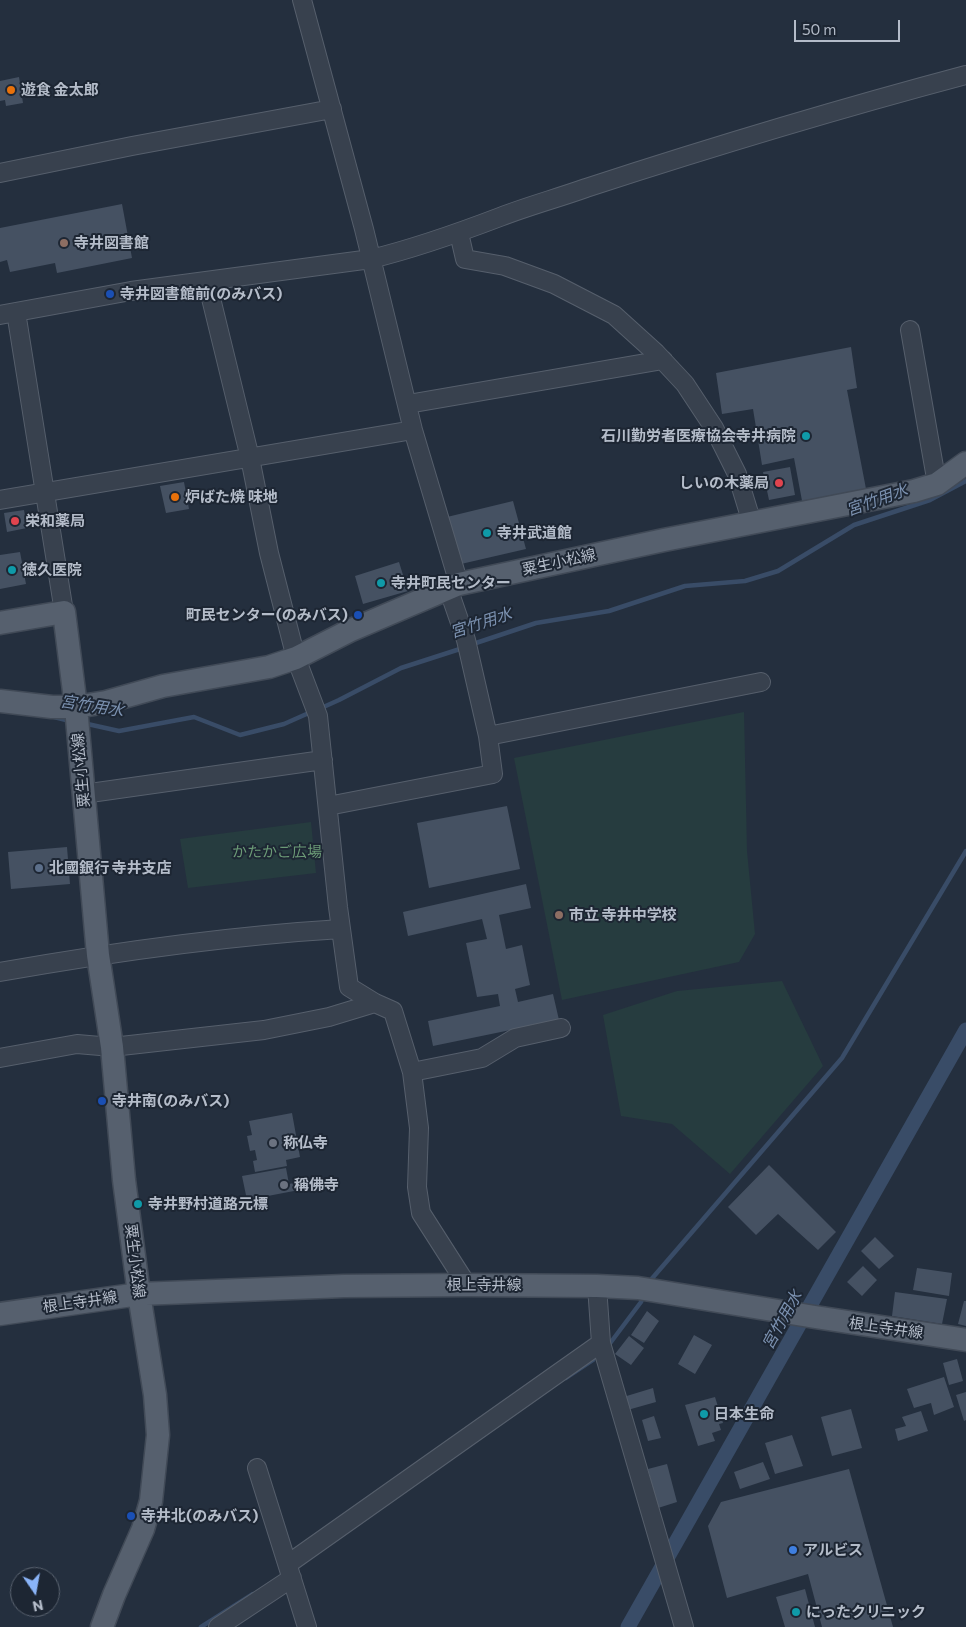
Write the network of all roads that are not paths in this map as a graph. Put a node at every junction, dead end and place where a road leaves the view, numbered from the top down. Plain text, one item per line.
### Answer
1 (302, 0) edge
2 (966, 75) edge
3 (332, 108) junction
4 (0, 173) edge
5 (460, 233) junction
6 (372, 259) junction
7 (207, 282) junction
8 (8, 313) edge
9 (910, 330) dead end
10 (663, 360) junction
11 (408, 404) junction
12 (413, 430) junction
13 (250, 458) junction
14 (966, 463) edge
15 (937, 484) junction
16 (44, 492) junction
17 (0, 500) edge
18 (752, 523) junction
19 (453, 586) junction
20 (64, 612) junction
21 (0, 623) edge
22 (296, 658) junction
23 (762, 682) dead end
24 (0, 701) edge
25 (76, 717) junction
26 (488, 736) junction
27 (323, 760) junction
28 (83, 794) junction
29 (328, 806) junction
30 (341, 929) junction
31 (98, 955) junction
32 (0, 972) edge
33 (375, 1003) junction
34 (561, 1028) dead end
35 (112, 1047) junction
36 (0, 1058) edge
37 (412, 1072) junction
38 (468, 1284) junction
39 (597, 1286) junction
40 (139, 1294) junction
41 (0, 1314) edge
42 (966, 1340) edge
43 (601, 1343) junction
44 (258, 1468) dead end
45 (290, 1571) junction
46 (102, 1627) edge
47 (218, 1627) edge
48 (307, 1627) edge
49 (684, 1627) edge

1 - 3 street
2 - 5 street
3 - 4 street
3 - 6 street
5 - 6 street
5 - 10 street
6 - 7 street
6 - 11 street
7 - 8 street
7 - 13 street
8 - 16 street
9 - 15 street
10 - 11 street
10 - 18 street
11 - 12 street
12 - 13 street
12 - 19 street
13 - 16 street
13 - 22 street
14 - 15 main road, 粟生小松線
15 - 18 main road, 粟生小松線
16 - 17 street
16 - 20 street
18 - 19 main road, 粟生小松線
19 - 22 main road, 粟生小松線
19 - 26 street
20 - 21 main road
20 - 25 main road
22 - 25 main road, 粟生小松線
22 - 27 street
23 - 26 street
24 - 25 main road
25 - 28 main road, 粟生小松線
26 - 29 street
27 - 28 street
27 - 29 street
28 - 31 main road, 粟生小松線
29 - 30 street
30 - 31 street
30 - 33 street
31 - 32 street
31 - 35 main road, 粟生小松線
33 - 35 street
33 - 37 street
34 - 37 street
35 - 36 street
35 - 40 main road, 粟生小松線
37 - 38 street
38 - 39 main road, 根上寺井線
38 - 40 main road, 根上寺井線
39 - 42 main road, 根上寺井線
39 - 43 street
40 - 41 main road, 根上寺井線
40 - 46 main road, 粟生小松線
43 - 45 street
43 - 49 street
44 - 45 street
45 - 47 street
45 - 48 street

